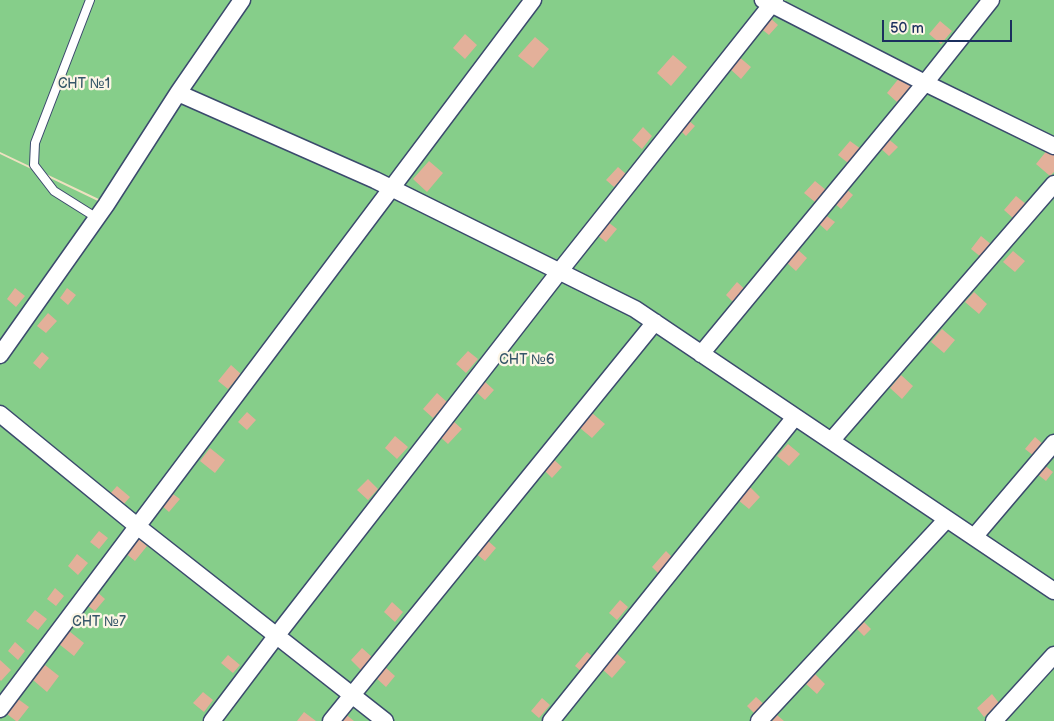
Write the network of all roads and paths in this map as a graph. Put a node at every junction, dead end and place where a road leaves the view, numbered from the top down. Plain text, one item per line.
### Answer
1 (90, 0) edge
2 (242, 0) edge
3 (533, 0) edge
4 (991, 0) edge
5 (769, 1) edge
6 (925, 83) junction
7 (178, 93) junction
8 (1054, 146) edge
9 (1054, 184) edge
10 (392, 188) junction
11 (97, 218) junction
12 (559, 272) junction
13 (655, 322) junction
14 (701, 354) junction
15 (0, 356) edge
16 (0, 414) edge
17 (795, 417) junction
18 (831, 441) junction
19 (1054, 443) edge
20 (947, 520) junction
21 (137, 526) junction
22 (974, 538) junction
23 (1054, 591) edge
24 (276, 636) junction
25 (1054, 655) edge
26 (352, 694) junction
27 (0, 709) edge
28 (212, 721) edge
29 (331, 721) edge
30 (385, 721) edge
31 (552, 721) edge
32 (759, 721) edge
33 (994, 721) edge

1 - 11 lane
2 - 7 street
3 - 10 street
4 - 6 street
5 - 6 street
5 - 12 street
6 - 8 street
6 - 14 street
7 - 10 street
7 - 11 street
9 - 18 street
10 - 12 street
10 - 21 street
11 - 15 street
12 - 13 street
12 - 24 street
13 - 14 street
13 - 26 street
14 - 17 street
16 - 21 street
17 - 18 street
17 - 31 street
18 - 20 street
19 - 22 street
20 - 22 street
20 - 32 street
21 - 24 street
21 - 27 street
22 - 23 street
24 - 26 street
24 - 28 street
25 - 33 street
26 - 29 street
26 - 30 street

